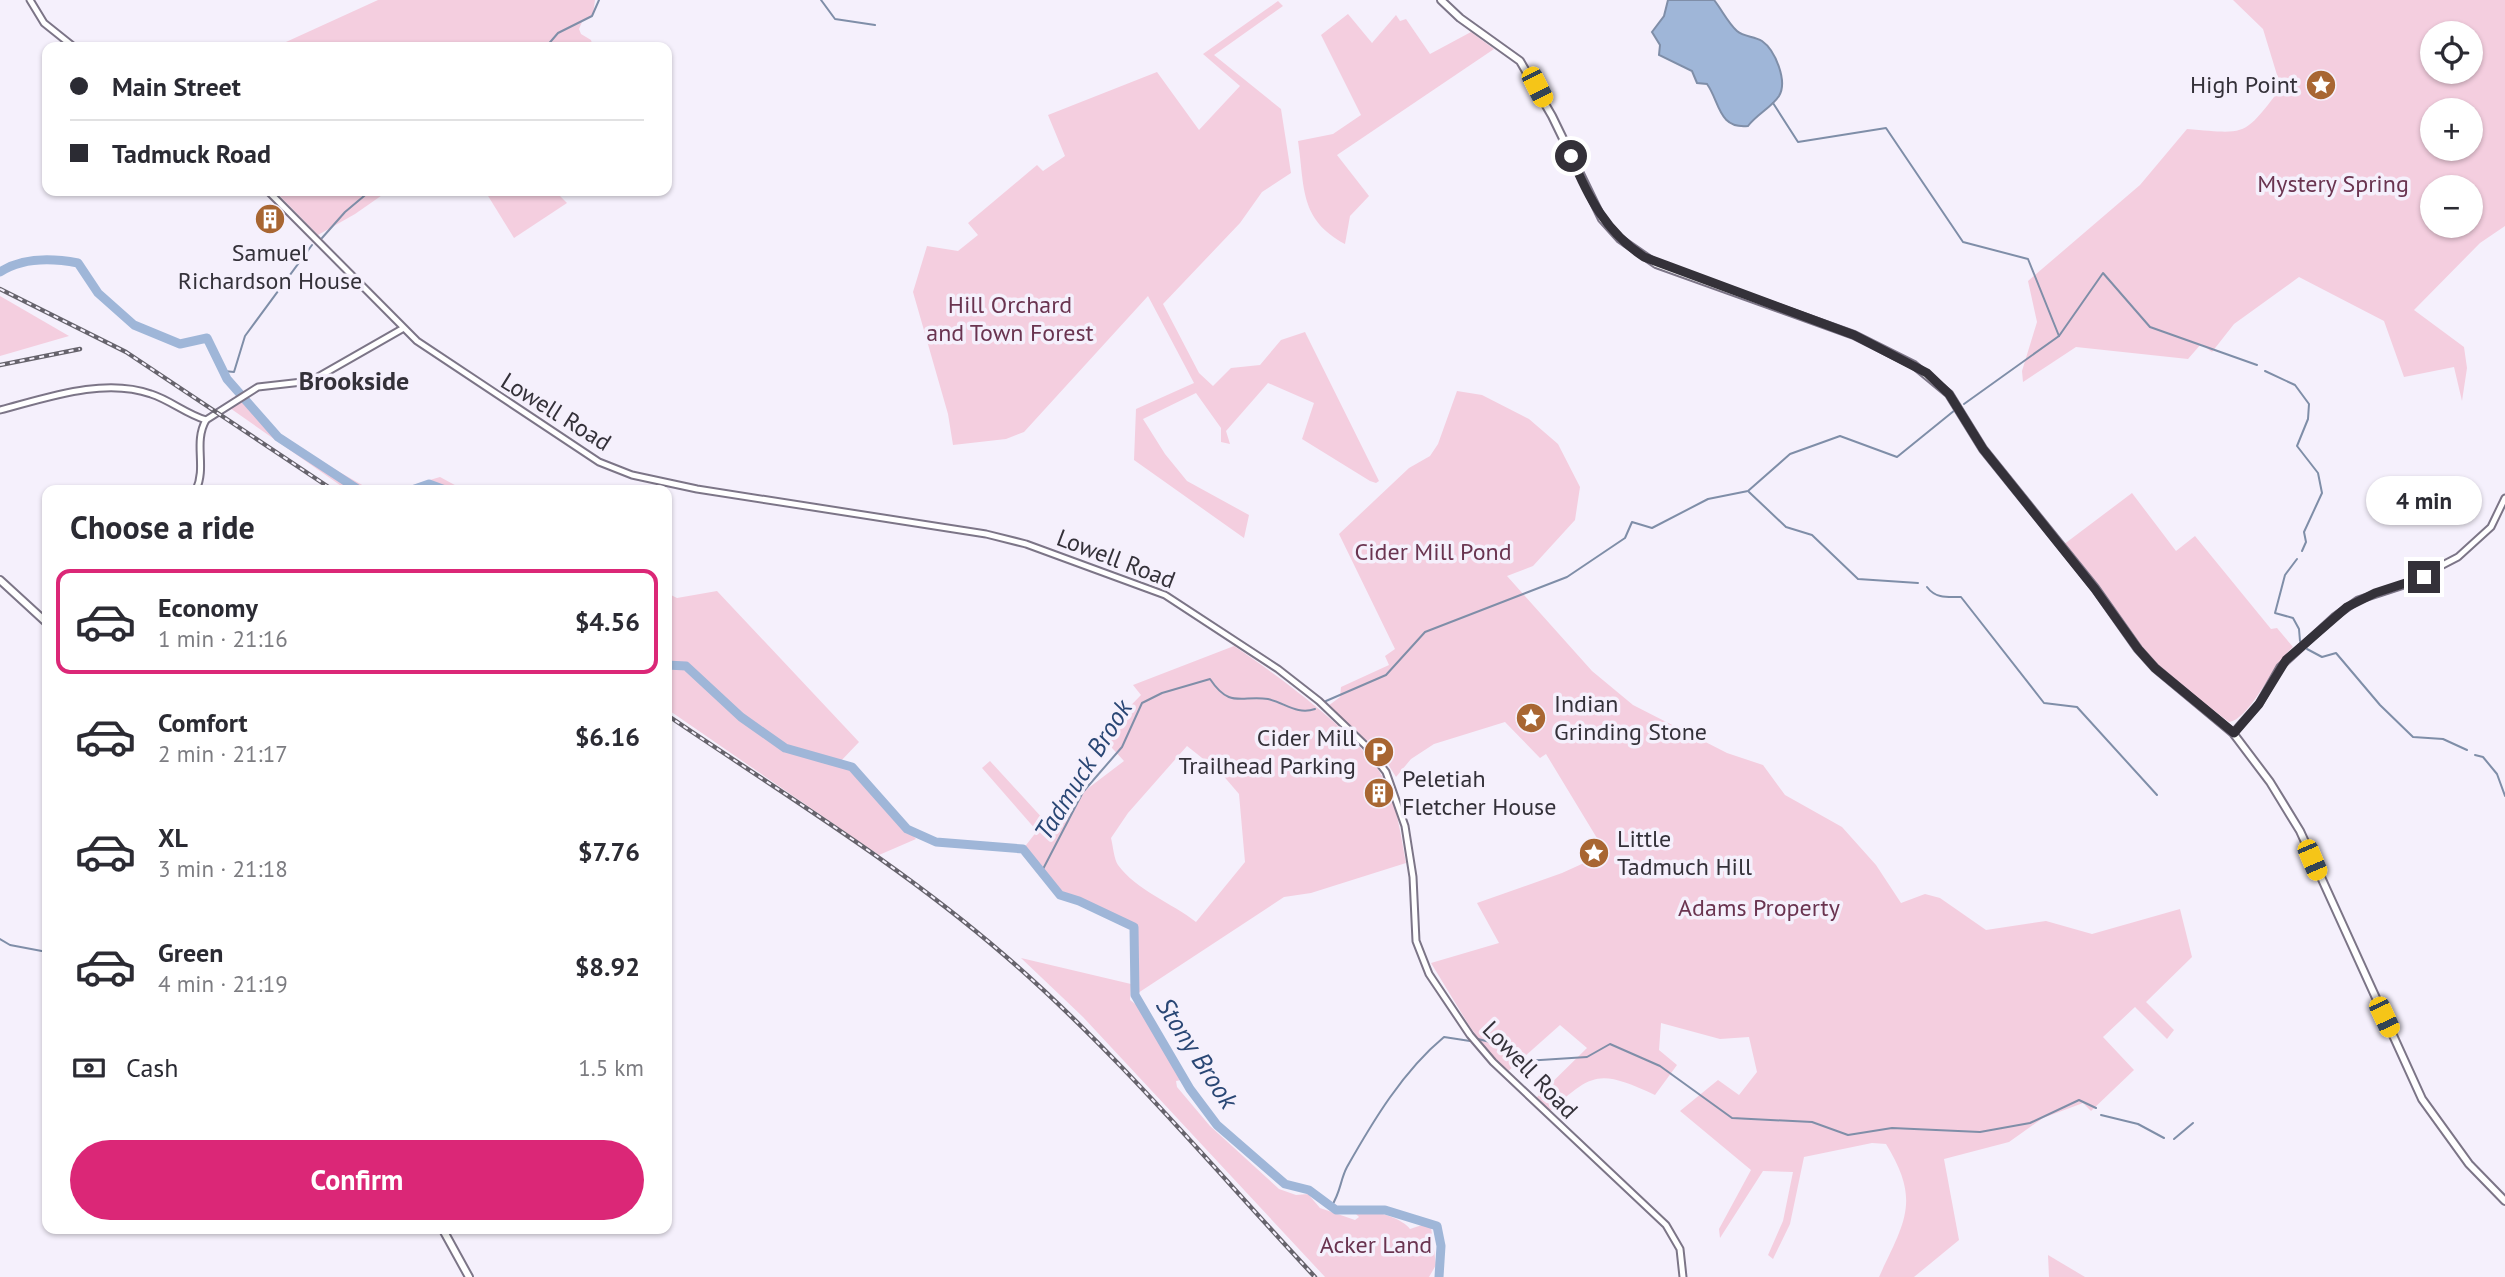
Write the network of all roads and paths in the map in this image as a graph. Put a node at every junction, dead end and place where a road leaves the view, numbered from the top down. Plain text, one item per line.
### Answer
1 (30, 0) edge
2 (1441, 0) edge
3 (68, 42) edge
4 (273, 196) edge
5 (402, 329) junction
6 (0, 410) edge
7 (206, 420) junction
8 (197, 485) edge
9 (2505, 498) edge
10 (0, 580) edge
11 (42, 618) edge
12 (2234, 733) junction
13 (2505, 1201) edge
14 (445, 1234) edge
15 (469, 1277) edge
16 (1683, 1277) edge

1 - 3 street
2 - 12 main road
4 - 5 street, Lowell Road
5 - 7 street
5 - 16 street, Lowell Road
6 - 7 street
7 - 8 street
9 - 12 street
10 - 11 main road
12 - 13 main road
14 - 15 main road

